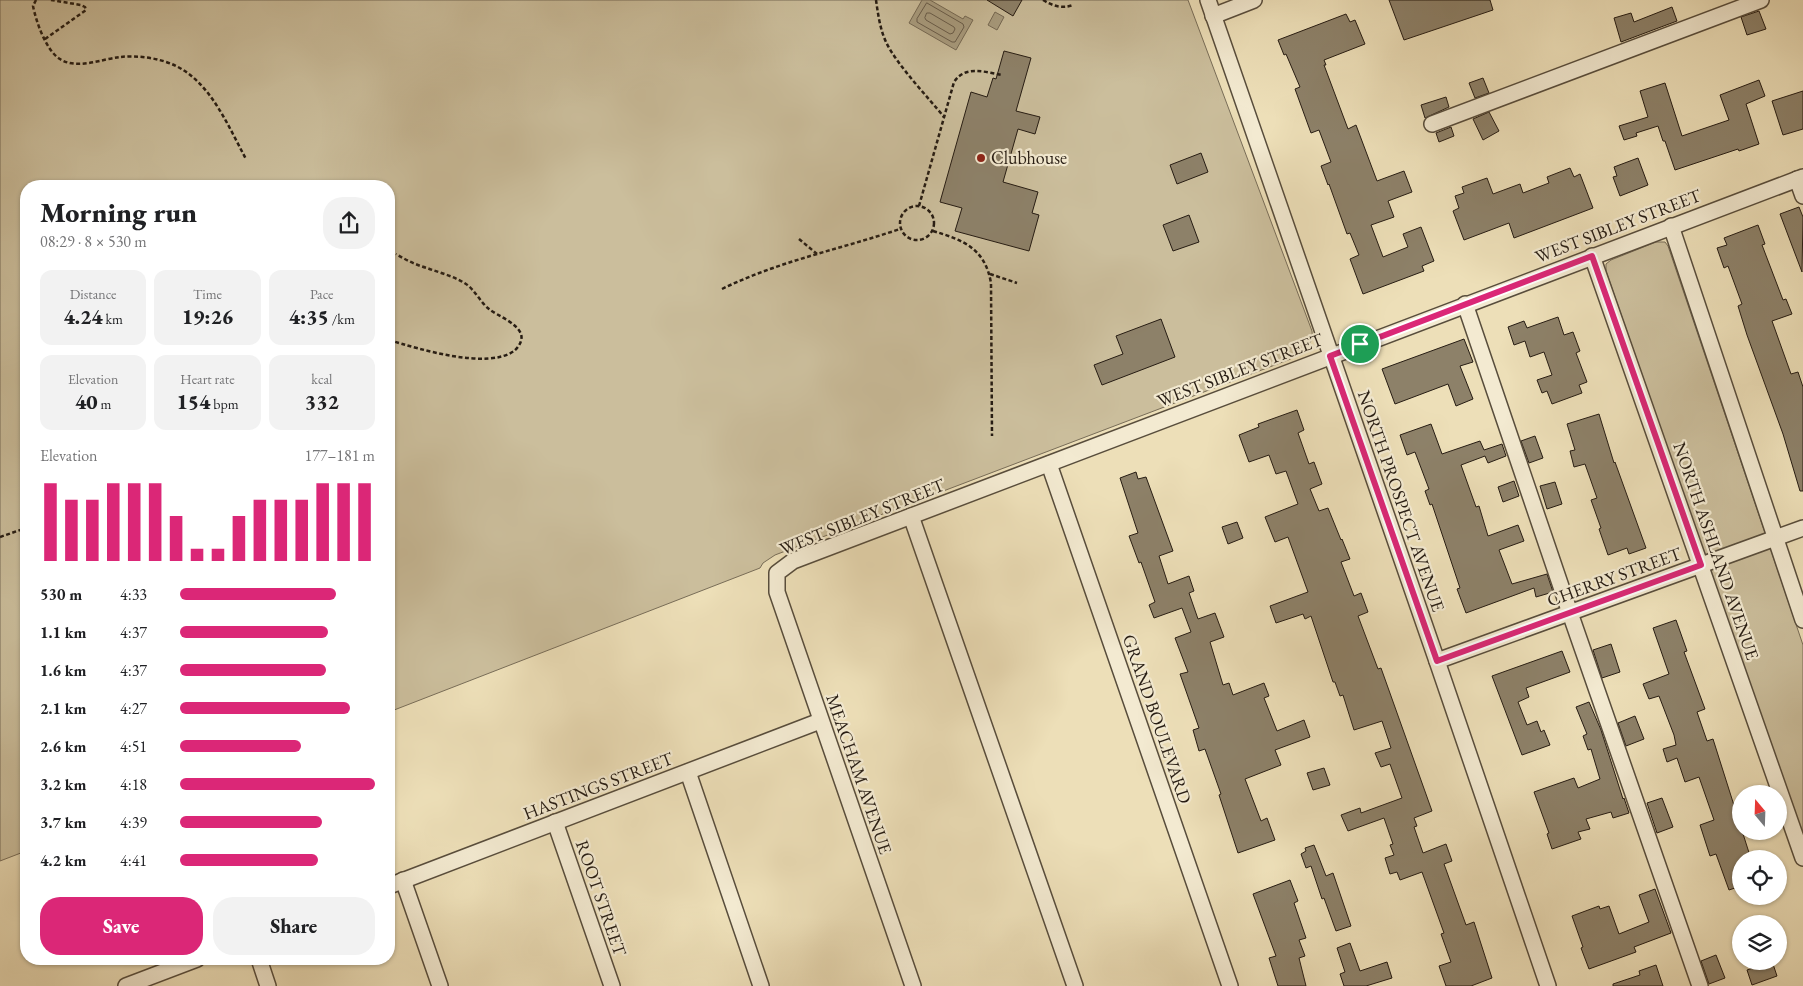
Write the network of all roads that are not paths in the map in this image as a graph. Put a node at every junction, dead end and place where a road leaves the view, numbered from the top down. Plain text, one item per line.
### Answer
1 (1208, 0) edge
2 (1254, 0) edge
3 (1761, 0) edge
4 (1213, 16) junction
5 (1432, 124) dead end
6 (1800, 178) edge
7 (1803, 196) edge
8 (1671, 226) junction
9 (1592, 256) junction
10 (1465, 304) junction
11 (1330, 356) junction
12 (1049, 464) junction
13 (911, 516) junction
14 (1803, 528) edge
15 (1775, 538) junction
16 (1701, 565) junction
17 (777, 573) joint
18 (1570, 613) junction
19 (1803, 620) edge
20 (1437, 661) junction
21 (820, 721) junction
22 (688, 772) junction
23 (555, 822) junction
24 (1803, 858) edge
25 (396, 883) edge
26 (181, 965) edge
27 (261, 965) edge
28 (126, 986) edge
29 (268, 986) edge
30 (440, 986) edge
31 (612, 986) edge
32 (761, 986) edge
33 (913, 986) edge
34 (1076, 986) edge
35 (1230, 986) edge
36 (1548, 986) edge
37 (1700, 986) edge

1 - 4 street, NORTH PROSPECT AVENUE
2 - 4 street
3 - 5 street
4 - 11 street, NORTH PROSPECT AVENUE
6 - 7 street
6 - 8 street, WEST SIBLEY STREET
8 - 9 street, WEST SIBLEY STREET
8 - 15 street
9 - 10 street, WEST SIBLEY STREET
9 - 16 street, NORTH ASHLAND AVENUE
10 - 11 street, WEST SIBLEY STREET
10 - 18 street
11 - 12 street, WEST SIBLEY STREET
11 - 20 street, NORTH PROSPECT AVENUE
12 - 13 street, WEST SIBLEY STREET
12 - 35 street, GRAND BOULEVARD
13 - 17 street, WEST SIBLEY STREET
13 - 34 street
14 - 15 street, CHERRY STREET
15 - 16 street, CHERRY STREET
15 - 19 street
16 - 18 street, CHERRY STREET
16 - 24 street, NORTH ASHLAND AVENUE
17 - 21 street, MEACHAM AVENUE
18 - 20 street, CHERRY STREET
18 - 37 street
20 - 36 street, NORTH PROSPECT AVENUE
21 - 22 street, HASTINGS STREET
21 - 33 street, MEACHAM AVENUE
22 - 23 street, HASTINGS STREET
22 - 32 street
23 - 25 street, HASTINGS STREET
23 - 31 street, ROOT STREET
25 - 30 street
26 - 28 street
27 - 29 street

